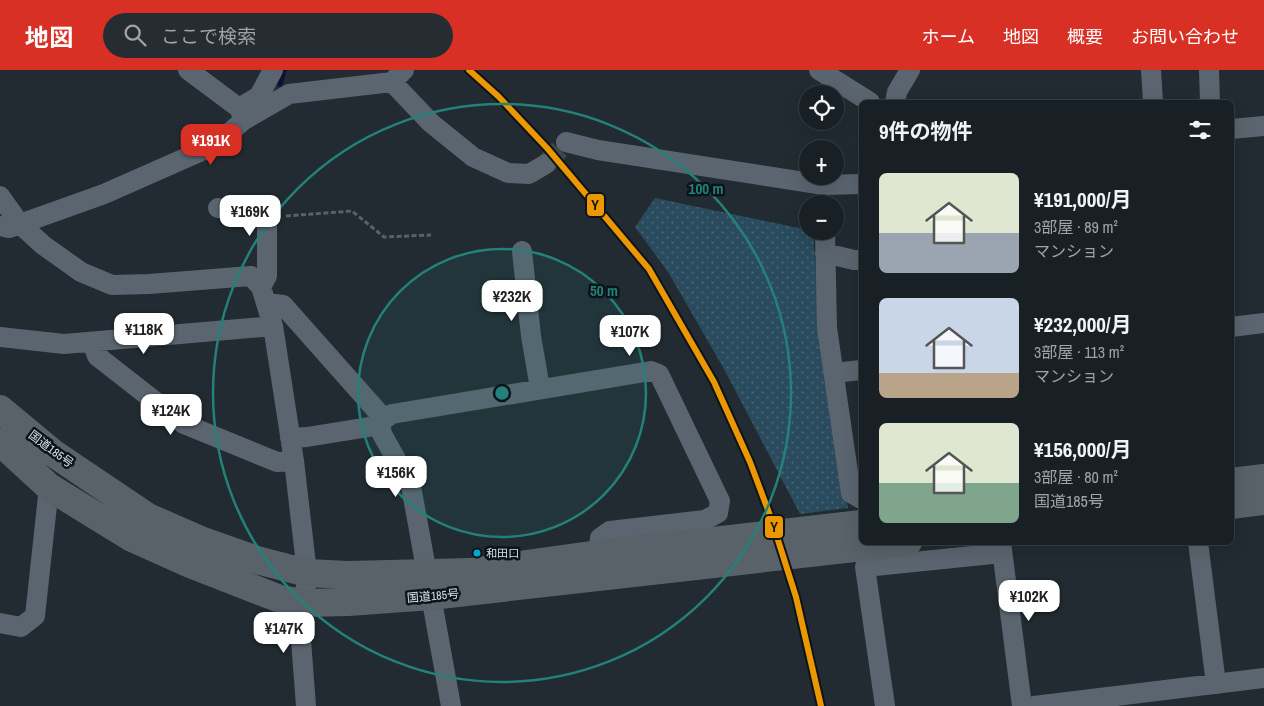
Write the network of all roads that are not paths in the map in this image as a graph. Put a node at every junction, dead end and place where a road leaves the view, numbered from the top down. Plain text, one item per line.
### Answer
1 (188, 70) edge
2 (274, 70) edge
3 (819, 70) edge
4 (910, 70) edge
5 (1151, 70) edge
6 (1209, 70) edge
7 (398, 76) edge
8 (867, 100) edge
9 (895, 100) edge
10 (1153, 100) edge
11 (1210, 100) edge
12 (241, 114) junction
13 (1264, 126) edge
14 (1234, 129) edge
15 (566, 142) dead end
16 (546, 164) tunnel mouth
17 (859, 185) edge
18 (824, 195) edge
19 (0, 196) edge
20 (218, 208) dead end
21 (20, 224) junction
22 (0, 226) edge
23 (825, 240) edge
24 (522, 251) dead end
25 (825, 253) junction
26 (859, 260) edge
27 (263, 295) junction
28 (1264, 323) edge
29 (273, 326) junction
30 (1234, 327) edge
31 (0, 337) edge
32 (92, 342) junction
33 (859, 370) edge
34 (834, 373) junction
35 (540, 388) junction
36 (0, 409) edge
37 (380, 422) junction
38 (290, 438) junction
39 (0, 442) edge
40 (294, 461) junction
41 (1264, 478) edge
42 (1234, 482) edge
43 (49, 487) junction
44 (859, 498) edge
45 (1264, 501) edge
46 (1234, 505) edge
47 (859, 524) edge
48 (875, 545) edge
49 (1198, 545) edge
50 (1002, 548) edge
51 (598, 554) junction
52 (307, 573) junction
53 (429, 585) junction
54 (305, 603) junction
55 (0, 623) edge
56 (1264, 678) edge
57 (1216, 684) junction
58 (306, 706) edge
59 (451, 706) edge
60 (885, 706) edge
61 (1022, 706) edge
62 (1034, 706) edge

1 - 12 street
2 - 12 street
3 - 8 street
4 - 9 street
5 - 10 street
6 - 11 street
7 - 12 street
7 - 16 street
12 - 21 street
13 - 14 street
15 - 18 street
17 - 18 street
19 - 21 street
20 - 27 street
21 - 22 street
21 - 27 street
23 - 25 street
24 - 35 street
25 - 26 street
25 - 34 street
27 - 29 street
27 - 37 street
28 - 30 street
29 - 32 street
29 - 38 street
31 - 32 street
32 - 40 street
33 - 34 street
34 - 44 street
35 - 37 street
35 - 51 street
36 - 52 highway, 国道185号
37 - 38 street
37 - 53 street
38 - 40 street
39 - 43 highway, 国道185号
40 - 52 street
41 - 42 highway
43 - 54 highway, 国道185号
43 - 55 street
45 - 46 highway
47 - 51 highway, 国道185号
48 - 53 highway, 国道185号
49 - 57 street
50 - 60 street
50 - 61 street
51 - 53 highway, 国道185号
52 - 53 highway, 国道185号
52 - 54 street
53 - 54 highway, 国道185号
53 - 59 street
54 - 58 street
56 - 57 street
57 - 62 street

